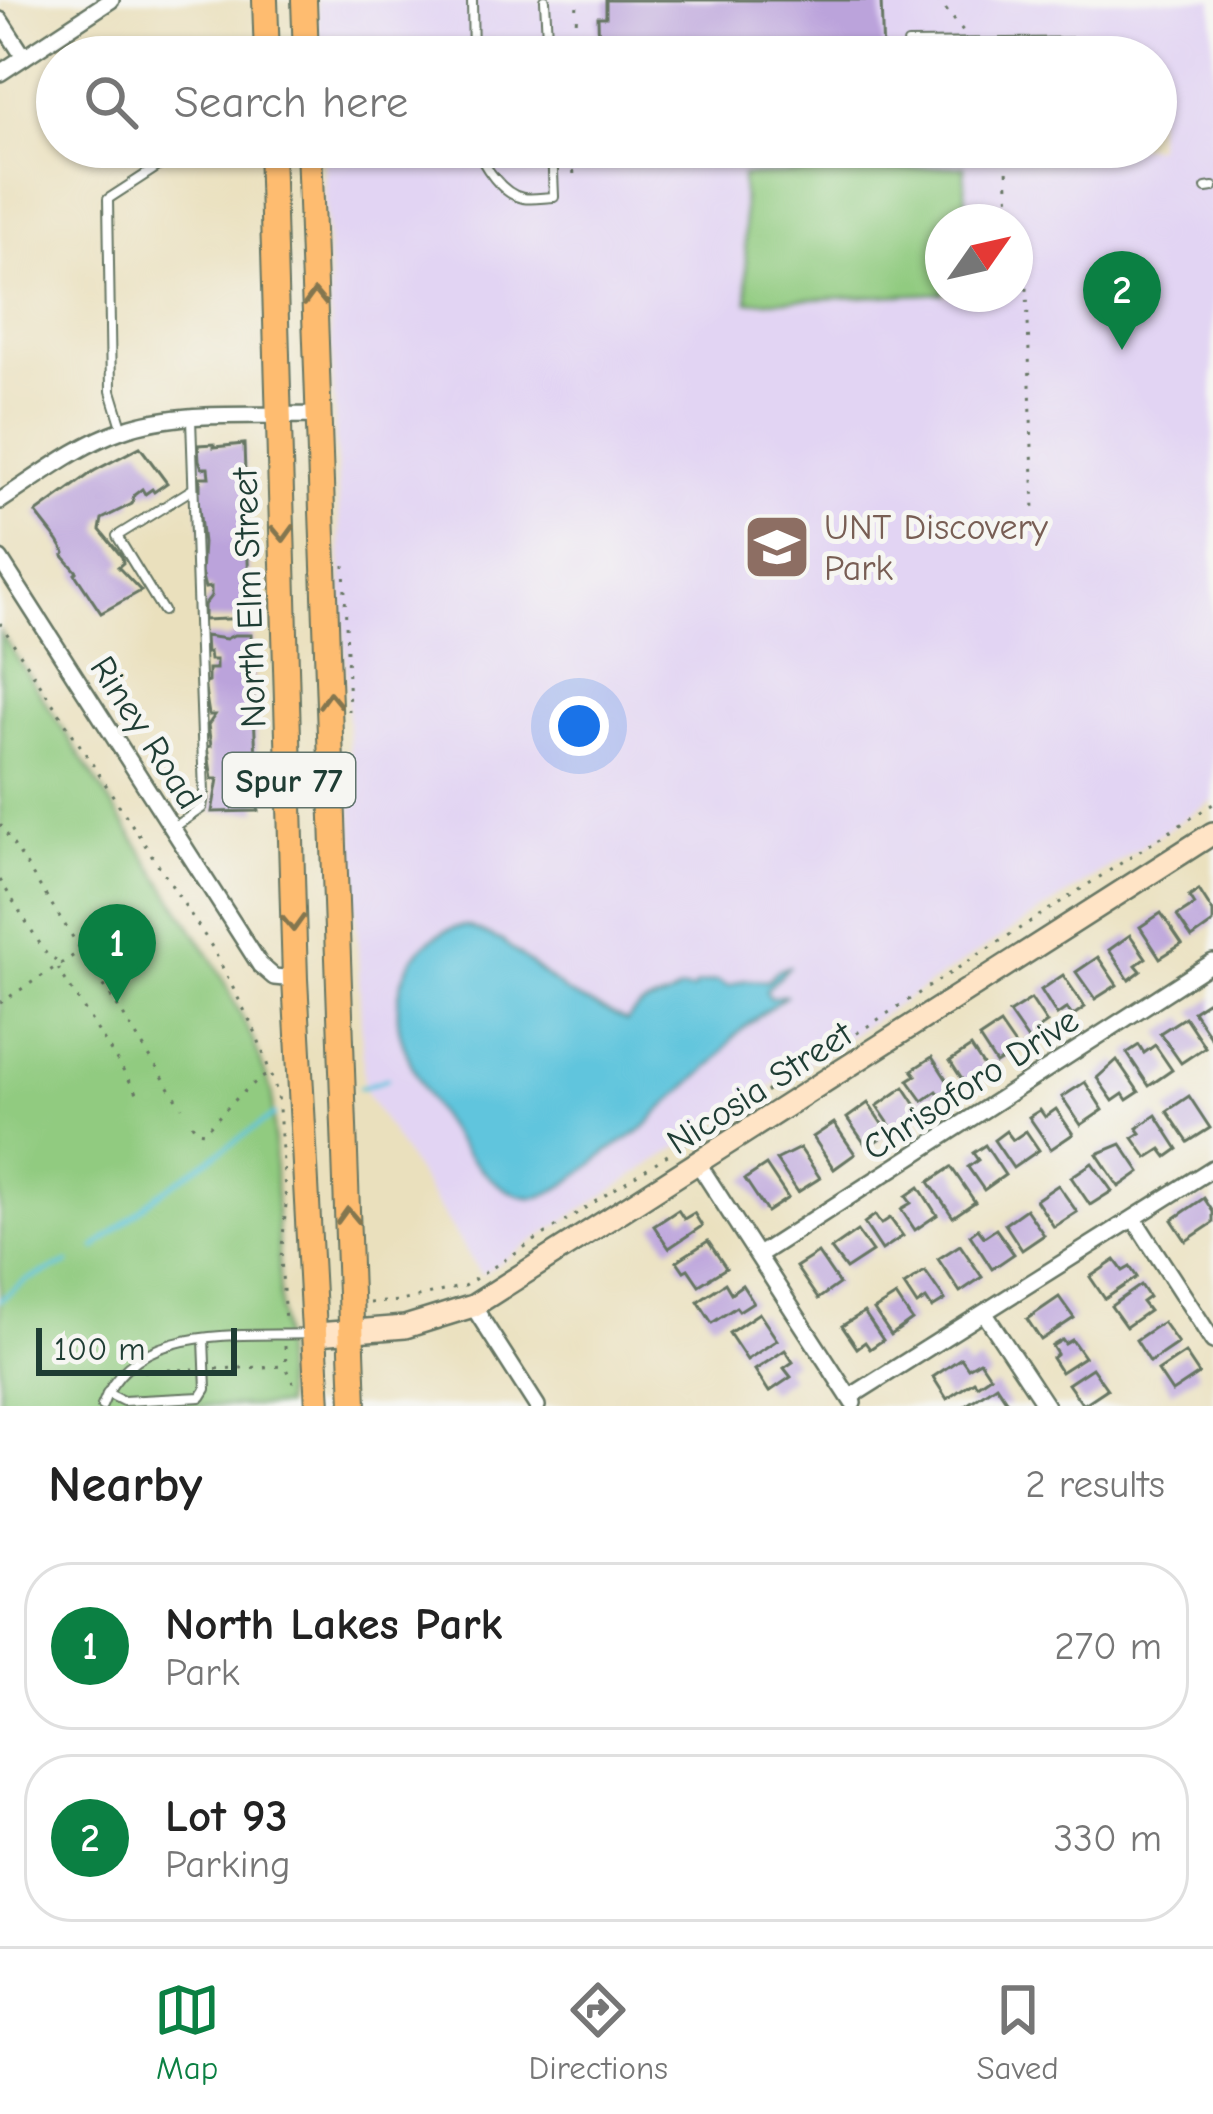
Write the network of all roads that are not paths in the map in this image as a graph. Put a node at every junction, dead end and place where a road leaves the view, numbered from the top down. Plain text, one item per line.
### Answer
1 (111, 0) edge
2 (266, 0) edge
3 (304, 0) edge
4 (472, 0) edge
5 (545, 0) edge
6 (0, 20) edge
7 (56, 36) edge
8 (267, 36) edge
9 (305, 36) edge
10 (473, 36) edge
11 (547, 36) edge
12 (36, 49) edge
13 (24, 57) junction
14 (0, 73) edge
15 (156, 168) edge
16 (272, 168) edge
17 (311, 168) edge
18 (489, 168) edge
19 (553, 168) edge
20 (320, 415) junction
21 (279, 416) junction
22 (191, 419) junction
23 (123, 430) junction
24 (193, 489) junction
25 (0, 501) edge
26 (0, 559) edge
27 (164, 611) dead end
28 (173, 828) junction
29 (1213, 833) edge
30 (1213, 962) edge
31 (295, 979) junction
32 (699, 1165) junction
33 (1213, 1168) edge
34 (1134, 1219) junction
35 (760, 1254) junction
36 (473, 1306) junction
37 (986, 1314) junction
38 (352, 1333) junction
39 (316, 1334) junction
40 (204, 1339) junction
41 (1213, 1341) edge
42 (107, 1393) junction
43 (308, 1399) edge
44 (852, 1401) edge
45 (102, 1406) edge
46 (354, 1406) edge
47 (537, 1406) edge
48 (1046, 1406) edge

1 - 7 street
2 - 8 main road
3 - 9 main road
4 - 10 lane
5 - 11 lane
6 - 13 street
12 - 13 street
13 - 14 street
15 - 23 lane
16 - 21 main road, North Elm Street / Spur 77
20 -> 17 main road, Spur 77
18 - 19 lane
20 - 21 street
38 -> 20 main road, Spur 77
21 - 22 street
21 -> 31 main road, North Elm Street / Spur 77
22 - 23 street
22 - 24 lane
23 - 25 street
24 - 27 lane
24 - 28 lane
26 - 28 street, Riney Road
28 - 31 street, Riney Road
29 - 32 street, Nicosia Street
30 - 35 street, Chrisoforo Drive
31 - 39 main road, North Elm Street / Spur 77
32 - 35 street
32 - 36 street, Nicosia Street
33 - 34 street
34 - 37 street
34 - 41 street
35 - 44 street
36 - 38 street, Nicosia Street
36 - 47 street
37 - 44 street
37 - 48 street
38 - 39 street, Nicosia Street
38 - 46 main road, Spur 77
39 - 40 lane
39 - 43 main road, North Elm Street / Spur 77
40 - 42 lane
40 - 42 lane
42 - 45 lane

